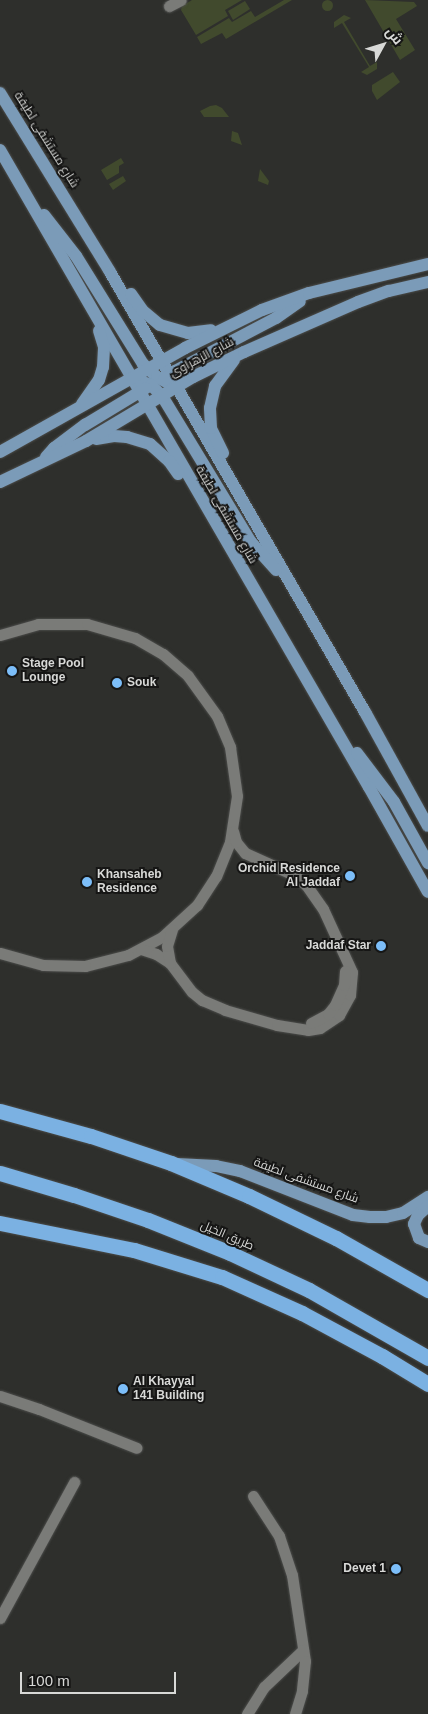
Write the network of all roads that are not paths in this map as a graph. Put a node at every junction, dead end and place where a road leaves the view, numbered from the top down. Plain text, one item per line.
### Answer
1 (181, 0) edge
2 (169, 6) dead end
3 (0, 93) edge
4 (0, 150) edge
5 (25, 194) junction
6 (428, 264) edge
7 (110, 272) junction
8 (428, 282) edge
9 (309, 293) junction
10 (92, 309) junction
11 (226, 326) junction
12 (244, 352) junction
13 (161, 362) junction
14 (132, 378) junction
15 (156, 383) junction
16 (176, 387) junction
17 (148, 405) junction
18 (73, 413) junction
19 (86, 441) junction
20 (0, 452) edge
21 (41, 463) junction
22 (0, 482) edge
23 (231, 484) junction
24 (202, 502) junction
25 (286, 578) junction
26 (2, 633) edge
27 (333, 727) junction
28 (418, 808) junction
29 (428, 817) edge
30 (428, 826) edge
31 (233, 829) junction
32 (251, 856) junction
33 (428, 863) edge
34 (222, 866) junction
35 (427, 888) edge
36 (172, 930) junction
37 (141, 949) junction
38 (0, 954) edge
39 (170, 963) junction
40 (0, 1111) edge
41 (171, 1164) junction
42 (0, 1173) edge
43 (428, 1196) edge
44 (428, 1206) edge
45 (0, 1223) edge
46 (428, 1242) edge
47 (428, 1290) edge
48 (428, 1358) edge
49 (428, 1384) edge
50 (0, 1396) edge
51 (137, 1448) dead end
52 (74, 1482) dead end
53 (253, 1496) dead end
54 (0, 1618) edge
55 (303, 1650) junction
56 (247, 1714) edge
57 (295, 1714) edge

1 - 2 street
3 - 7 main road, شارع مستشفى لطيفة
4 - 5 main road
5 - 10 main road
5 - 15 main road
6 - 9 main road, شارع الزهراوى
7 - 11 main road
7 - 13 main road, شارع مستشفى لطيفة
8 - 12 main road, شارع الزهراوى
9 - 11 main road, شارع الزهراوى
9 - 15 main road
10 - 14 main road
10 - 18 main road
11 - 13 main road, شارع الزهراوى
12 - 16 main road, شارع الزهراوى
12 - 23 main road
13 - 15 main road
14 - 15 main road
14 - 18 main road
15 - 16 main road
15 - 17 main road
15 - 21 main road
15 - 25 main road
16 - 23 main road, شارع مستشفى لطيفة
17 - 19 main road
17 - 24 main road, شارع مستشفى لطيفة
18 - 20 main road
19 - 21 main road
19 - 24 main road
21 - 22 main road
23 - 25 main road, شارع مستشفى لطيفة
24 - 27 main road, شارع مستشفى لطيفة
25 - 28 main road, شارع مستشفى لطيفة
26 - 31 street
27 - 33 main road
27 - 35 main road, شارع مستشفى لطيفة
28 - 29 main road
28 - 30 main road, شارع مستشفى لطيفة
31 - 32 street
31 - 34 street
32 - 34 street
32 - 39 street
34 - 36 street
36 - 37 street
36 - 39 street
37 - 38 street
37 - 39 street
40 - 41 highway
41 - 43 main road, شارع مستشفى لطيفة
41 - 47 highway
42 - 48 highway, طريق الخيل
44 - 46 main road
45 - 49 highway
50 - 51 street
52 - 54 street
53 - 55 street
55 - 56 street
55 - 57 street

